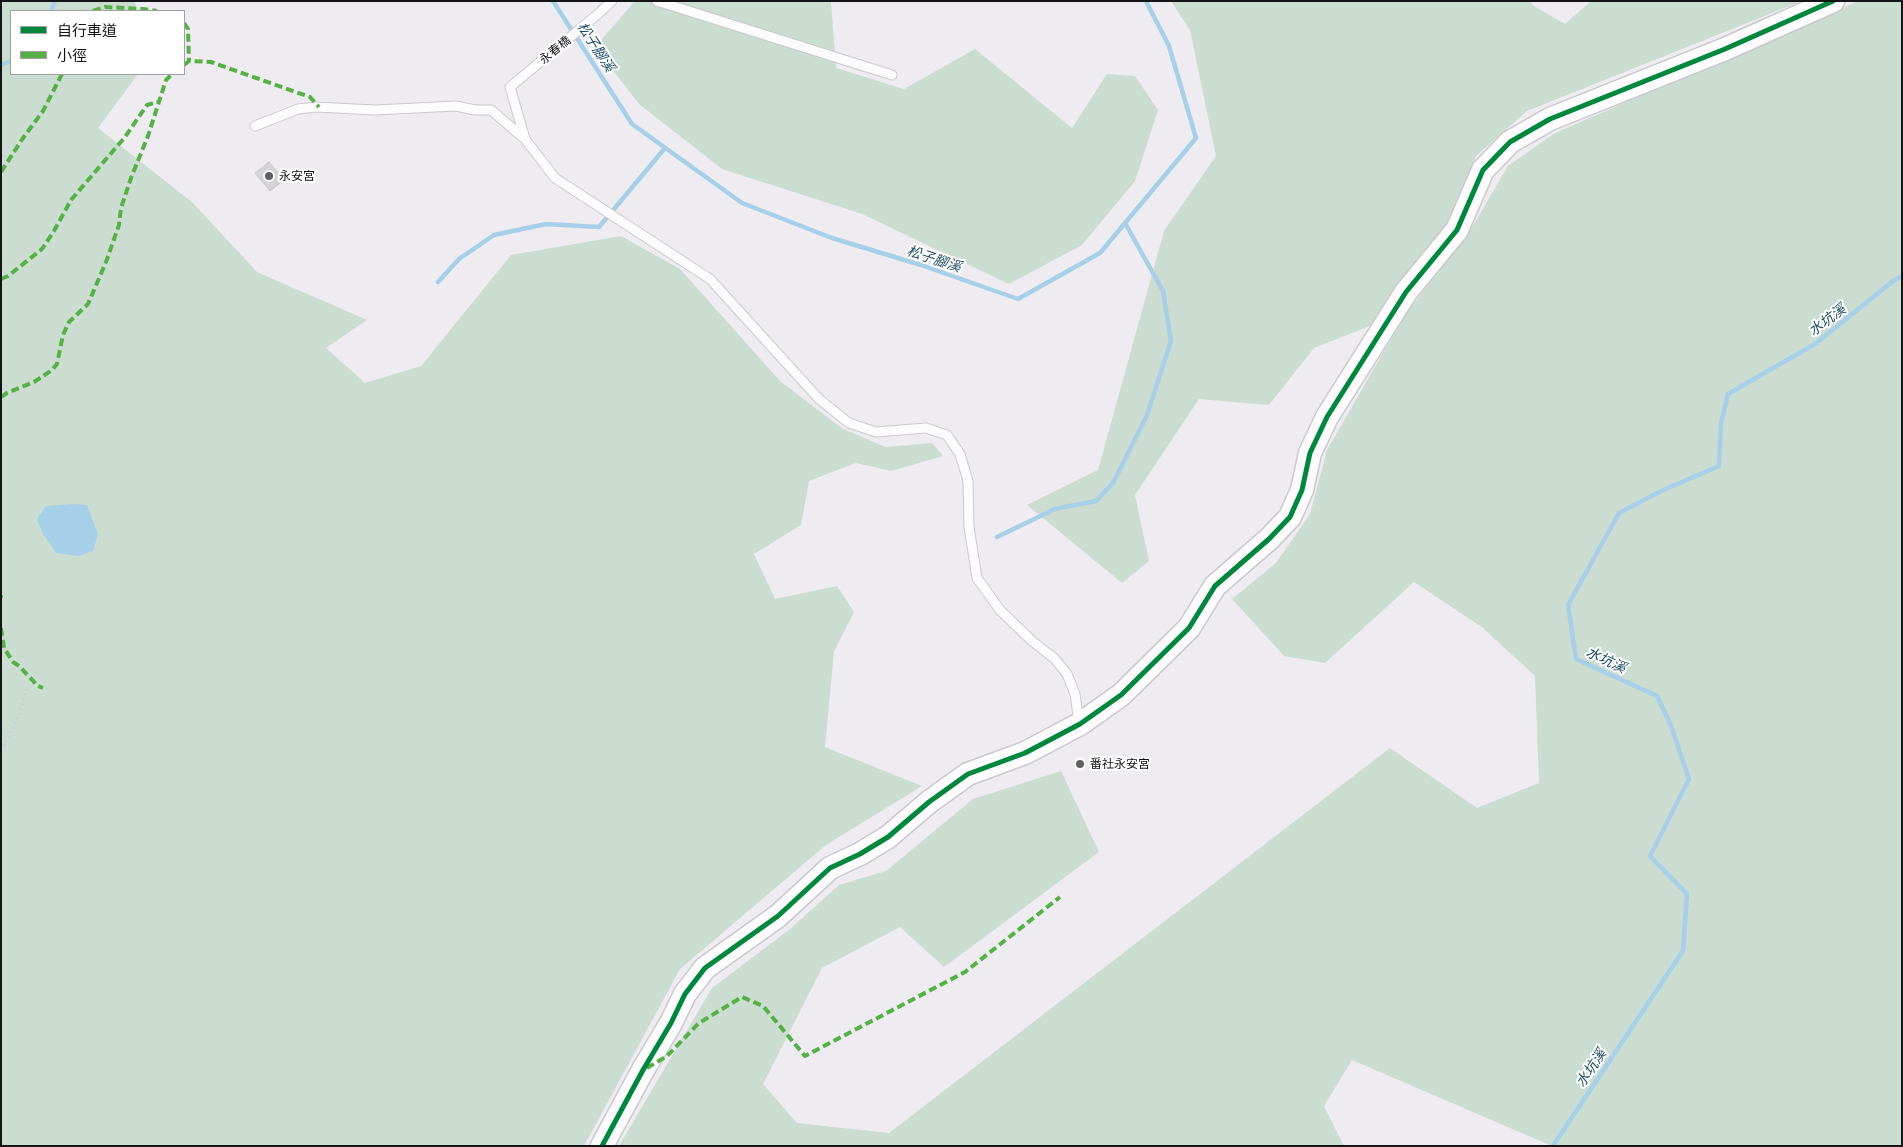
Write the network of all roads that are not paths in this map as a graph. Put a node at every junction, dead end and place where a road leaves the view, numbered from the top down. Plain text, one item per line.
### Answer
1 (612, 1) edge
2 (657, 1) edge
3 (1833, 1) edge
4 (892, 75) dead end
5 (255, 126) dead end
6 (525, 139) junction
7 (1080, 724) junction
8 (602, 1146) edge

1 - 6 lane, 永春橋
2 - 4 lane
3 - 7 street
5 - 6 lane
6 - 7 lane
7 - 8 street

